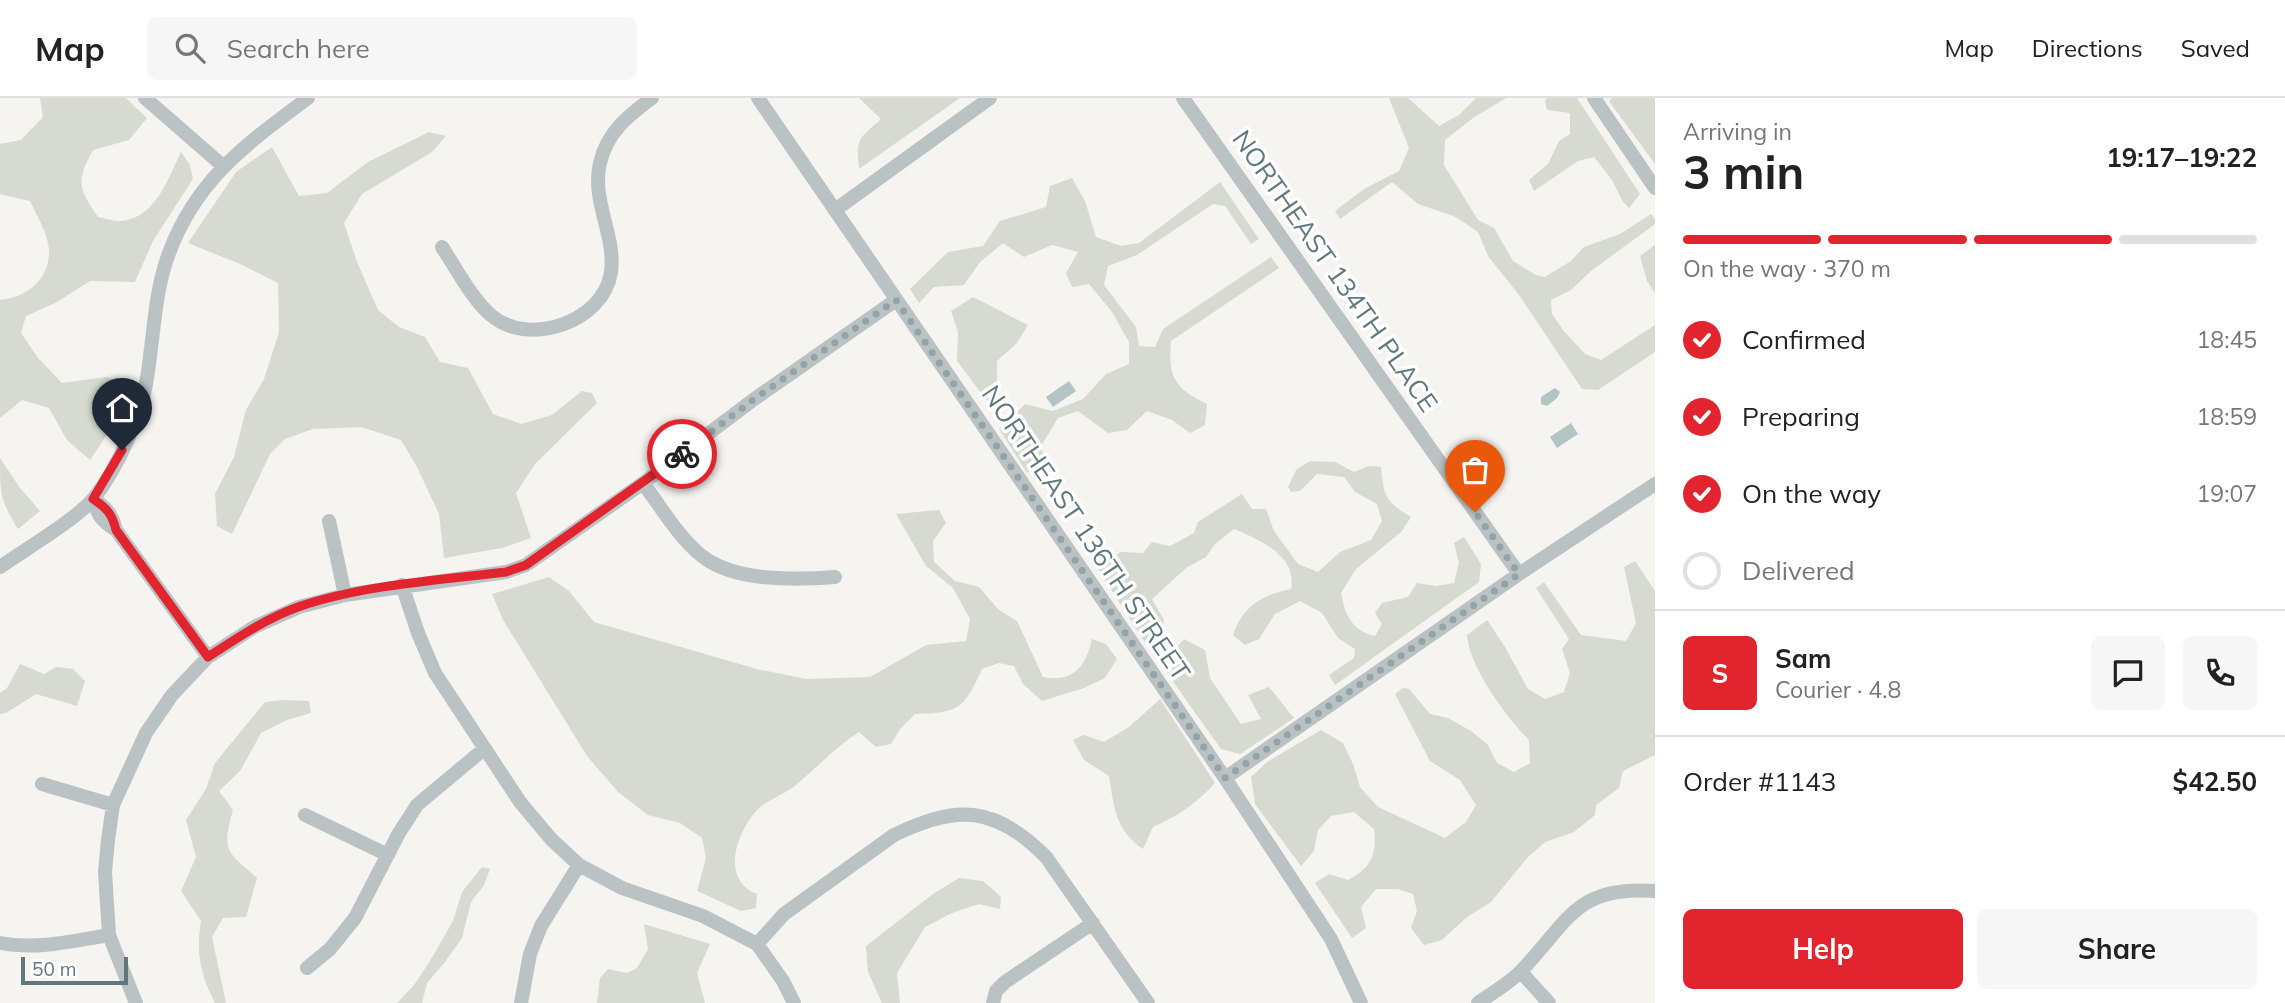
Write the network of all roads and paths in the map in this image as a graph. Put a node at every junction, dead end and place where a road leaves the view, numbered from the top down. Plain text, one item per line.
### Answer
1 (145, 98) edge
2 (309, 98) edge
3 (652, 98) edge
4 (758, 98) edge
5 (990, 98) edge
6 (1183, 98) edge
7 (1594, 98) edge
8 (223, 166) junction
9 (1655, 188) edge
10 (835, 210) junction
11 (442, 247) dead end
12 (896, 300) junction
13 (643, 484) junction
14 (1655, 484) edge
15 (93, 499) junction
16 (329, 521) dead end
17 (0, 567) edge
18 (1519, 574) junction
19 (835, 577) dead end
20 (402, 585) junction
21 (345, 594) junction
22 (208, 657) junction
23 (484, 750) junction
24 (1225, 778) junction
25 (42, 784) dead end
26 (113, 805) junction
27 (305, 815) dead end
28 (387, 855) junction
29 (579, 865) junction
30 (1655, 891) edge
31 (1093, 923) junction
32 (109, 935) junction
33 (0, 943) edge
34 (757, 944) junction
35 (307, 968) dead end
36 (1521, 972) junction
37 (136, 1003) edge
38 (521, 1003) edge
39 (794, 1003) edge
40 (993, 1003) edge
41 (1148, 1003) edge
42 (1361, 1003) edge
43 (1478, 1003) edge
44 (1549, 1003) edge

1 - 8 street
2 - 8 street
3 - 11 street
4 - 10 street, NORTHEAST 136TH STREET
5 - 10 street
6 - 18 street, NORTHEAST 134TH PLACE
7 - 9 street
8 - 15 street
10 - 12 street, NORTHEAST 136TH STREET
12 - 13 street
12 - 24 street, NORTHEAST 136TH STREET
13 - 19 street
13 - 20 street
14 - 18 street
15 - 17 street
15 - 22 street
16 - 21 street
18 - 24 street
20 - 21 street
20 - 23 street
21 - 22 street
22 - 26 street
23 - 28 street
23 - 29 street
24 - 42 street, NORTHEAST 136TH STREET
25 - 26 street
26 - 32 street
27 - 28 street
28 - 35 street
29 - 34 street
29 - 38 street
30 - 36 street
31 - 34 street
31 - 40 street
31 - 41 street
32 - 33 street
32 - 37 street
34 - 39 street
36 - 43 street
36 - 44 street

